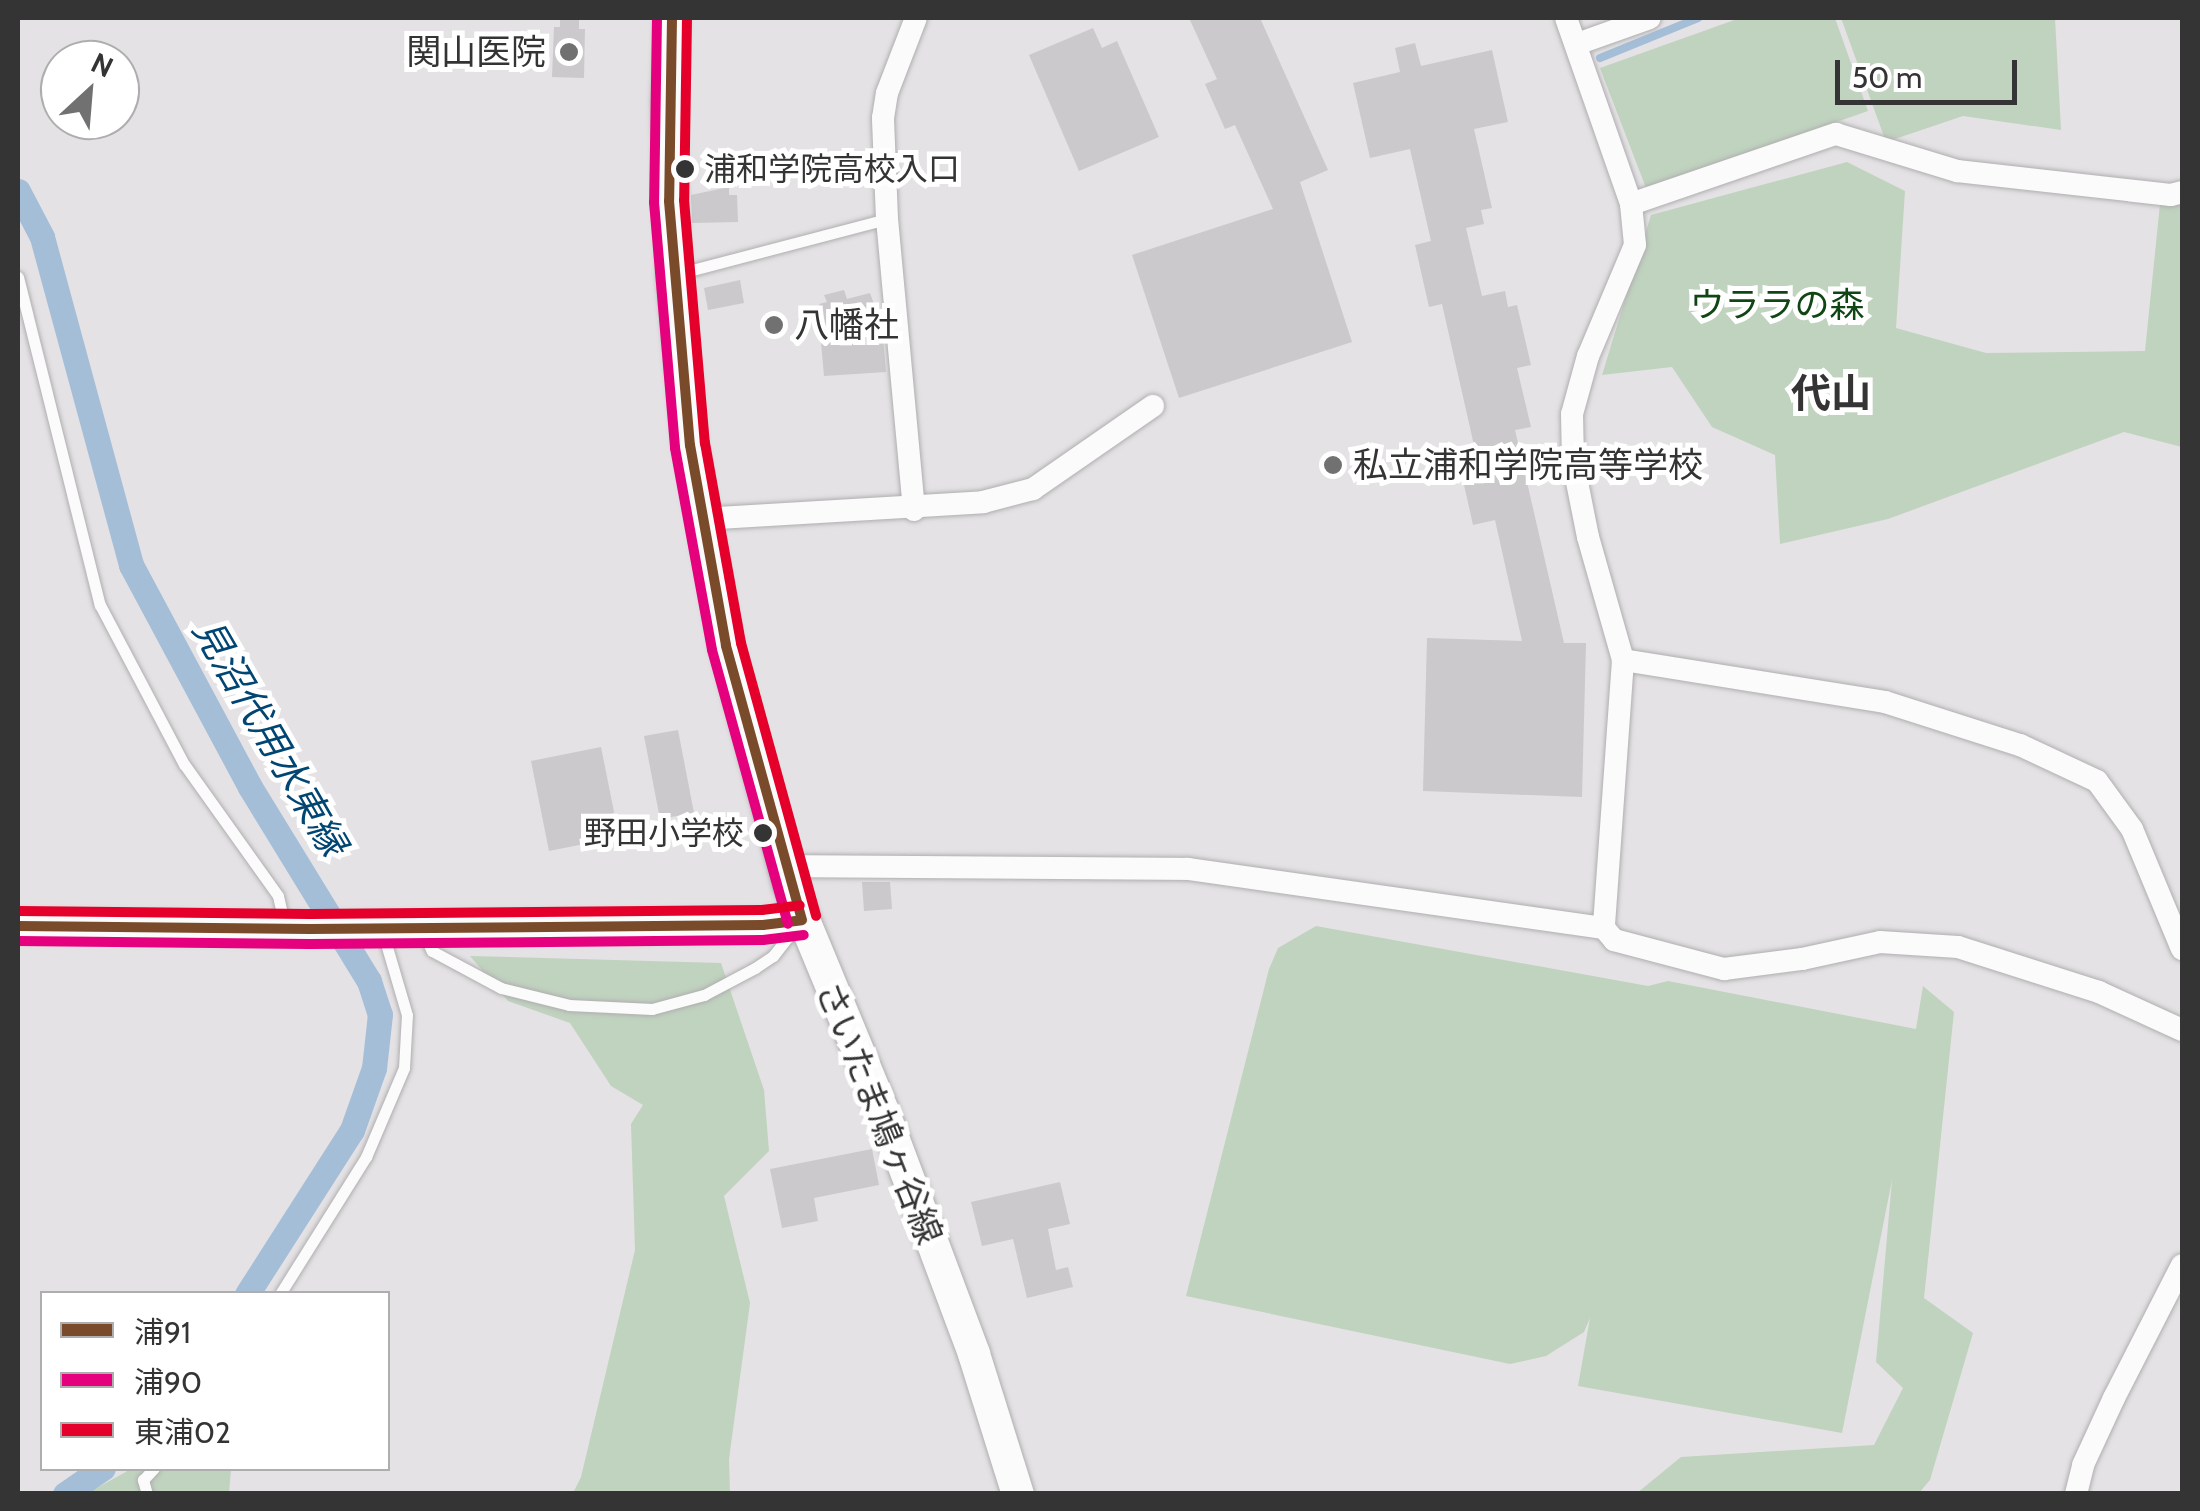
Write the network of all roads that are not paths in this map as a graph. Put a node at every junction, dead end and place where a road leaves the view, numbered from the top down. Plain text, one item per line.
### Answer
1 (672, 18) edge
2 (916, 18) edge
3 (1566, 18) edge
4 (1650, 18) edge
5 (1582, 58) junction
6 (2182, 192) edge
7 (1631, 204) junction
8 (887, 219) junction
9 (673, 275) junction
10 (18, 277) edge
11 (1153, 406) dead end
12 (914, 510) junction
13 (701, 519) junction
14 (1623, 660) junction
15 (784, 866) junction
16 (802, 920) junction
17 (18, 926) edge
18 (373, 926) junction
19 (421, 926) junction
20 (1604, 928) junction
21 (300, 929) junction
22 (2182, 949) edge
23 (2182, 1030) edge
24 (2182, 1265) edge
25 (282, 1291) edge
26 (151, 1471) edge
27 (147, 1494) edge
28 (1018, 1494) edge
29 (2076, 1494) edge

1 - 9 main road, さいたま鳩ヶ谷線
2 - 8 street
3 - 5 street
4 - 5 street
5 - 7 street
6 - 7 street
7 - 14 street
8 - 9 lane
8 - 12 street
9 - 13 main road, さいたま鳩ヶ谷線
10 - 21 lane
11 - 12 street
12 - 13 street
13 - 15 main road, さいたま鳩ヶ谷線
14 - 20 street
14 - 22 street
15 - 16 main road, さいたま鳩ヶ谷線
15 - 20 street
16 - 19 main road
16 - 19 lane
16 - 28 main road, さいたま鳩ヶ谷線
17 - 21 main road
18 - 19 main road
18 - 21 main road
18 - 25 lane
20 - 23 street
24 - 29 street
26 - 27 lane

